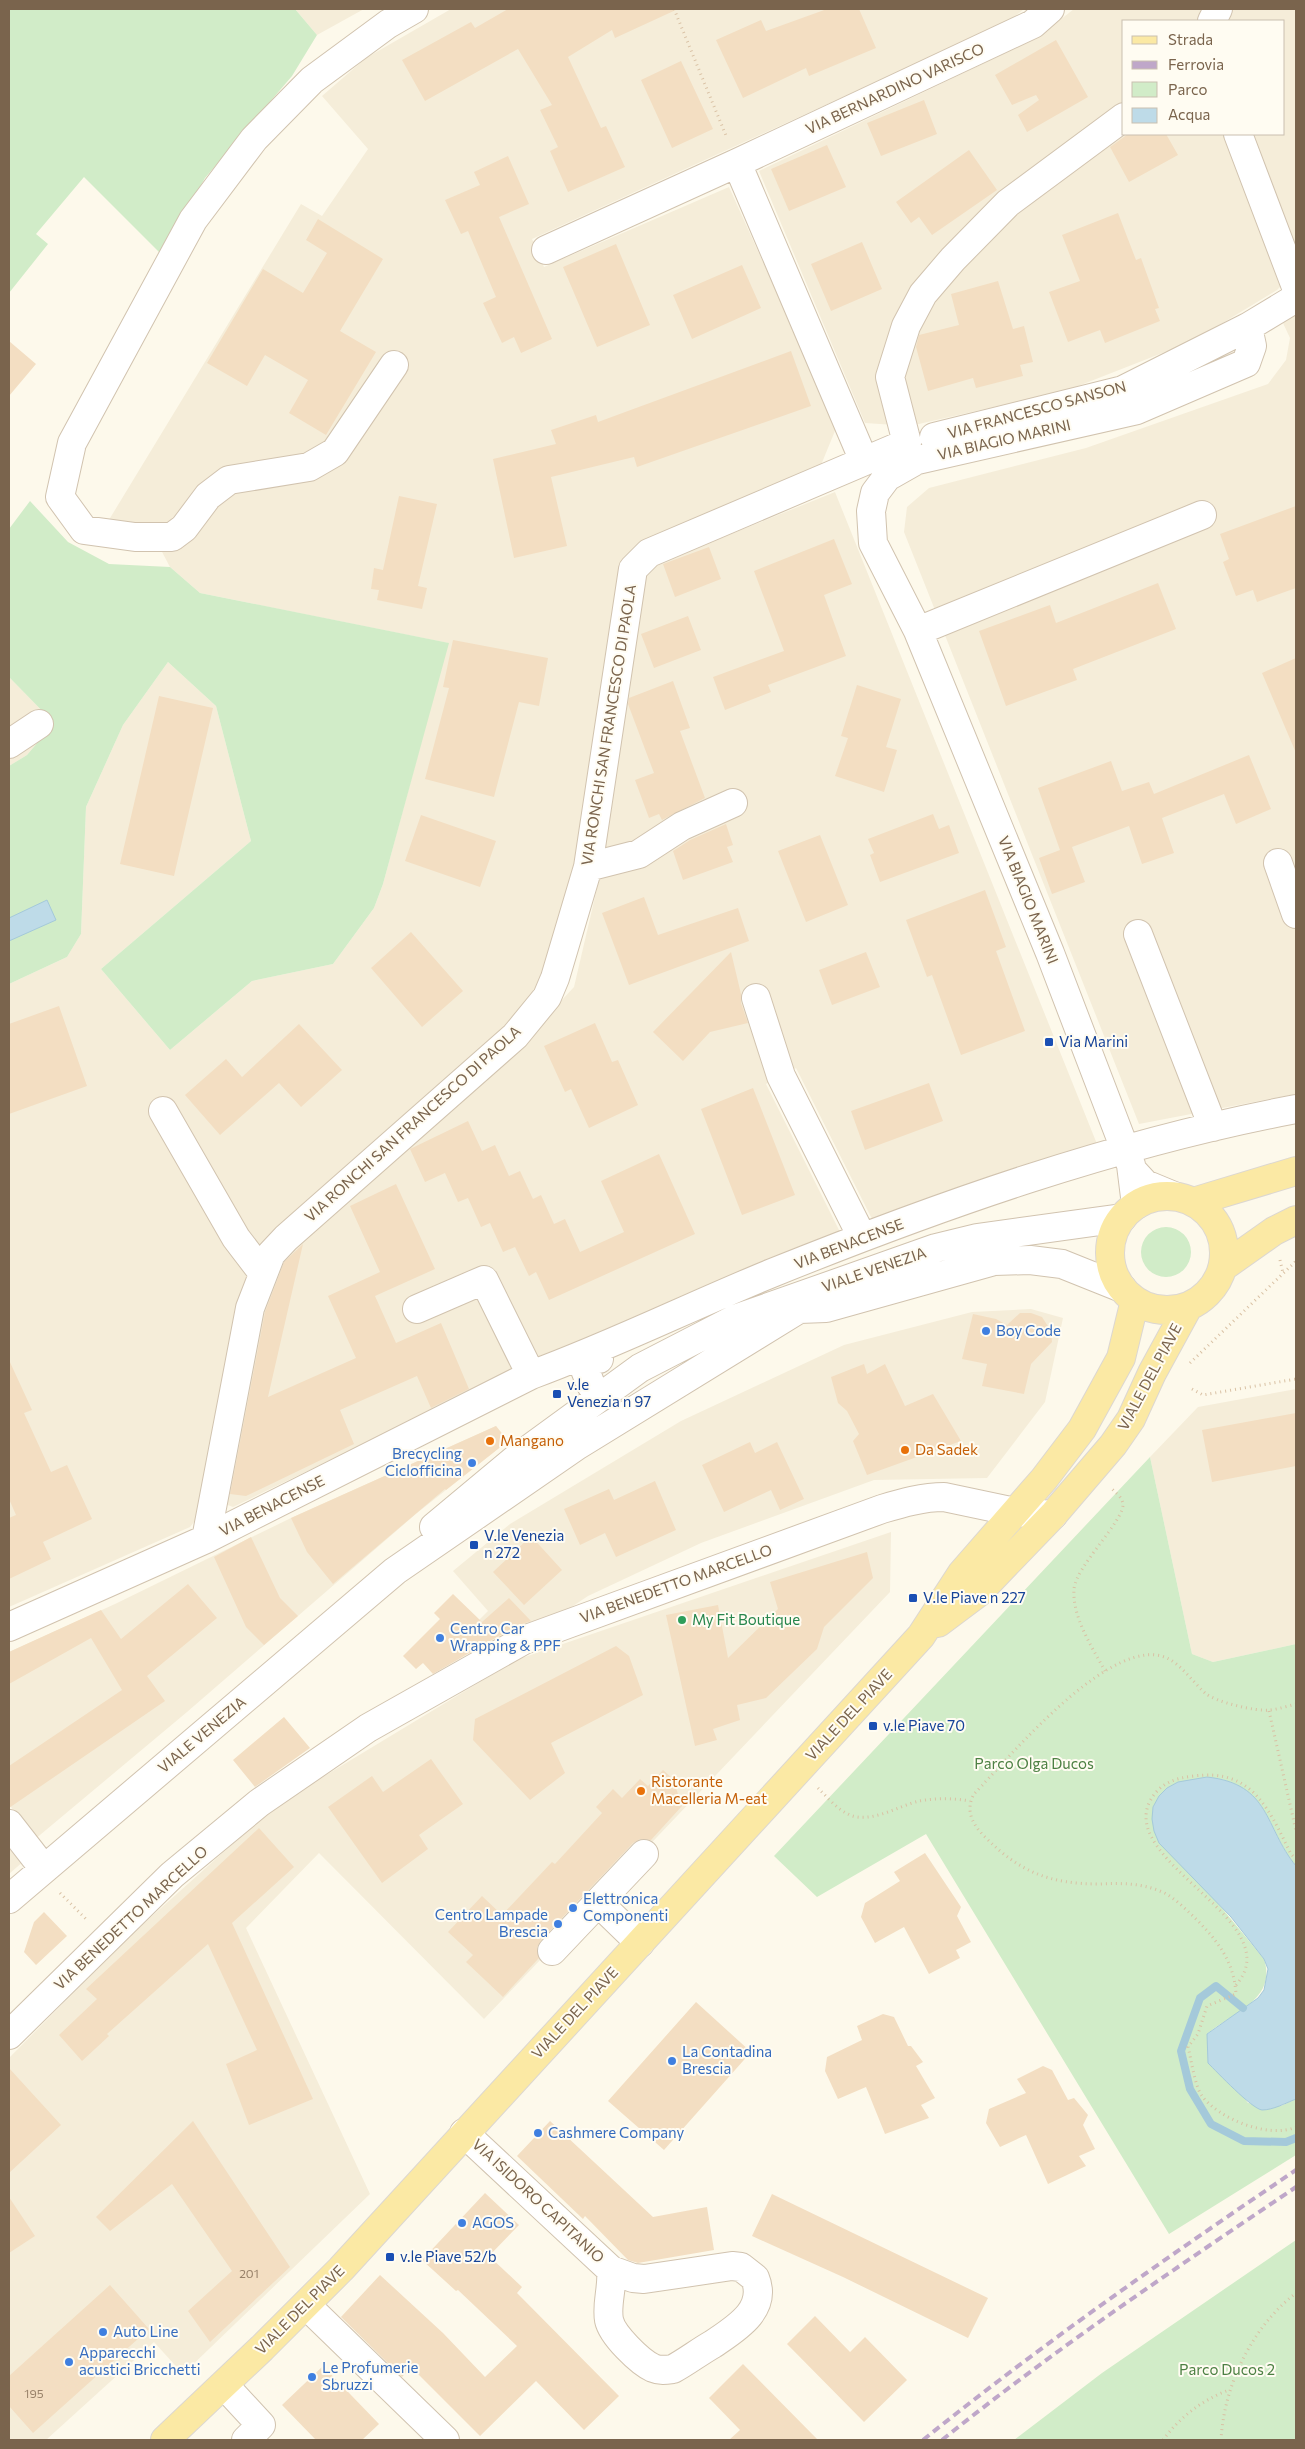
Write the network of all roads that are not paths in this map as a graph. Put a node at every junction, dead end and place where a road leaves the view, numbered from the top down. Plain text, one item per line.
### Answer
1 (414, 9) edge
2 (1050, 9) edge
3 (1122, 118) edge
4 (1238, 135) edge
5 (737, 164) junction
6 (546, 250) dead end
7 (1296, 287) edge
8 (1296, 298) edge
9 (1248, 327) junction
10 (394, 365) dead end
11 (907, 444) junction
12 (864, 461) junction
13 (1202, 514) dead end
14 (918, 631) junction
15 (40, 724) dead end
16 (9, 744) edge
17 (733, 803) dead end
18 (1278, 863) dead end
19 (588, 867) junction
20 (1296, 914) edge
21 (1138, 934) dead end
22 (756, 998) dead end
23 (1296, 1109) edge
24 (163, 1111) dead end
25 (1214, 1126) junction
26 (1129, 1160) junction
27 (1296, 1171) edge
28 (1184, 1199) junction
29 (1129, 1212) junction
30 (1296, 1220) edge
31 (862, 1237) junction
32 (1223, 1268) junction
33 (262, 1272) junction
34 (1129, 1294) junction
35 (1188, 1307) junction
36 (416, 1309) dead end
37 (799, 1309) junction
38 (580, 1357) junction
39 (640, 1368) junction
40 (531, 1375) junction
41 (600, 1396) junction
42 (1015, 1512) junction
43 (1053, 1515) junction
44 (206, 1539) junction
45 (395, 1571) junction
46 (9, 1627) edge
47 (921, 1636) junction
48 (9, 1824) edge
49 (44, 1869) junction
50 (9, 1899) edge
51 (608, 1912) junction
52 (572, 1930) junction
53 (640, 1943) junction
54 (552, 1951) dead end
55 (9, 2035) edge
56 (464, 2133) junction
57 (611, 2270) junction
58 (306, 2305) junction
59 (224, 2385) junction
60 (165, 2440) edge
61 (246, 2440) edge
62 (445, 2440) edge

1 - 10 street
2 - 5 street, VIA BERNARDINO VARISCO
3 - 11 street
4 - 7 street
5 - 6 street, VIA BERNARDINO VARISCO
5 - 12 street
8 - 9 street, VIA FRANCESCO SANSON
9 - 11 street, VIA FRANCESCO SANSON
9 - 14 street, VIA BIAGIO MARINI
11 - 12 street, VIA RONCHI SAN FRANCESCO DI PAOLA
12 - 19 street, VIA RONCHI SAN FRANCESCO DI PAOLA
13 - 14 street
14 - 26 street, VIA BIAGIO MARINI
15 - 16 street
17 - 19 street
18 - 20 street
19 - 33 street, VIA RONCHI SAN FRANCESCO DI PAOLA
21 - 25 street
22 - 31 street
23 - 25 street, VIA BENACENSE
24 - 33 street
25 - 26 street, VIA BENACENSE
26 - 28 street
26 - 29 street
26 - 31 street, VIA BENACENSE
27 - 28 main road
28 - 29 main road
28 - 32 main road
29 - 34 main road
29 - 39 street, VIALE VENEZIA
30 - 32 main road
31 - 38 street, VIA BENACENSE
32 - 35 main road
33 - 44 street, VIA RONCHI SAN FRANCESCO DI PAOLA
34 - 35 main road
34 - 37 street, VIALE VENEZIA
34 - 42 main road, VIALE DEL PIAVE
35 - 43 main road, VIALE DEL PIAVE
36 - 40 street
37 - 39 street, VIALE VENEZIA
37 - 45 street, VIALE VENEZIA
38 - 39 street, VIA BENACENSE
38 - 40 street, VIA BENACENSE
38 - 41 street
39 - 41 street, VIALE VENEZIA
40 - 44 street, VIA BENACENSE
41 - 45 street, VIALE VENEZIA
42 - 43 street, VIA BENEDETTO MARCELLO
42 - 47 main road, VIALE DEL PIAVE
42 - 55 street, VIA BENEDETTO MARCELLO
43 - 47 main road, VIALE DEL PIAVE
44 - 46 street, VIA BENACENSE
45 - 49 street, VIALE VENEZIA
47 - 53 main road, VIALE DEL PIAVE
48 - 49 street
49 - 50 street, VIALE VENEZIA
51 - 52 street
51 - 52 street
51 - 53 street
52 - 54 street
53 - 56 main road, VIALE DEL PIAVE
56 - 57 street, VIA ISIDORO CAPITANIO
56 - 58 main road, VIALE DEL PIAVE
57 - 57 street, VIA ISIDORO CAPITANIO
58 - 59 main road, VIALE DEL PIAVE
58 - 62 street
59 - 60 main road, VIALE DEL PIAVE
59 - 61 street

